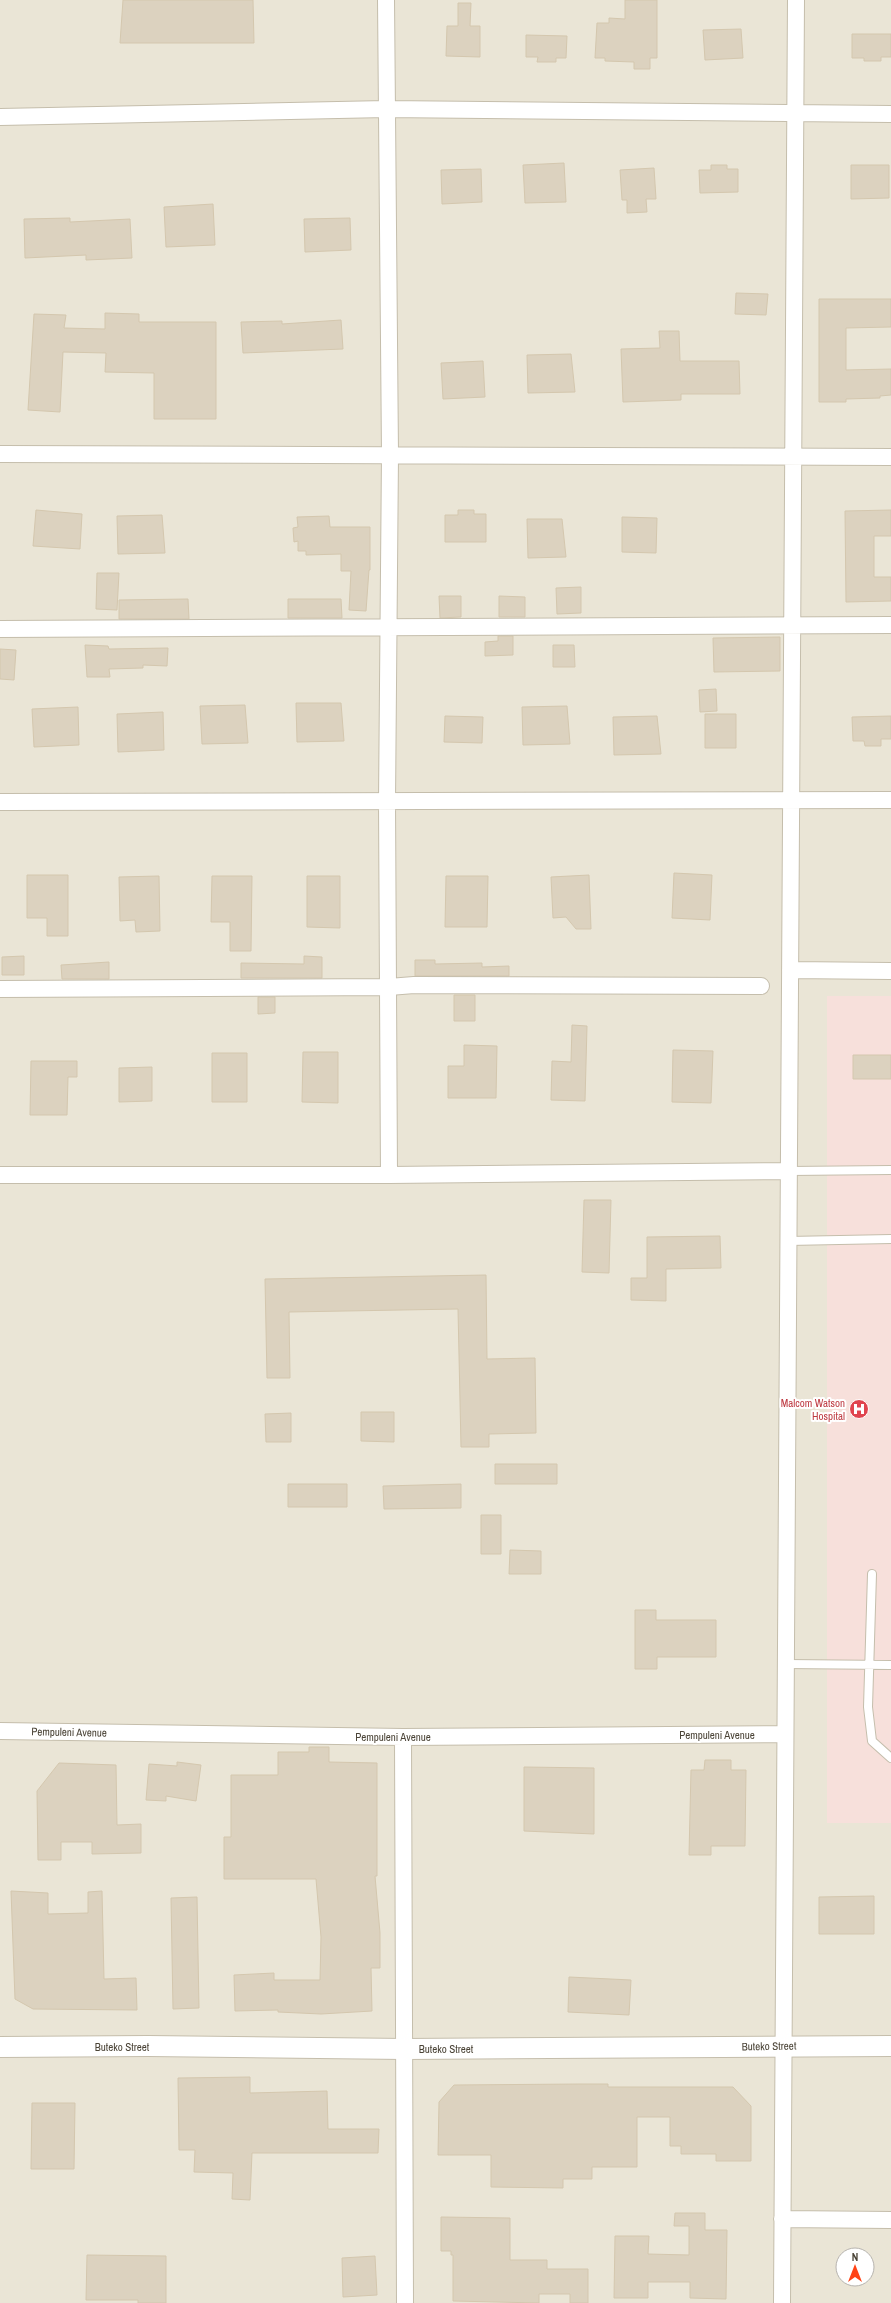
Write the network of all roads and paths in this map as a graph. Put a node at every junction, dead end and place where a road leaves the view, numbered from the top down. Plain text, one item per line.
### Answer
1 (386, 0) edge
2 (796, 0) edge
3 (386, 109) junction
4 (795, 114) junction
5 (891, 114) edge
6 (0, 117) edge
7 (0, 454) edge
8 (390, 454) junction
9 (793, 455) junction
10 (891, 457) edge
11 (792, 625) junction
12 (891, 625) edge
13 (389, 627) junction
14 (0, 629) edge
15 (791, 800) junction
16 (891, 800) edge
17 (0, 802) edge
18 (387, 802) junction
19 (790, 970) junction
20 (891, 971) edge
21 (761, 986) dead end
22 (389, 987) junction
23 (0, 989) edge
24 (891, 1170) edge
25 (789, 1171) junction
26 (0, 1175) edge
27 (389, 1175) junction
28 (891, 1239) edge
29 (788, 1241) junction
30 (872, 1574) dead end
31 (786, 1664) junction
32 (869, 1665) junction
33 (891, 1665) edge
34 (0, 1731) edge
35 (785, 1734) junction
36 (403, 1737) junction
37 (891, 1758) edge
38 (783, 2046) junction
39 (891, 2046) edge
40 (0, 2047) edge
41 (405, 2049) junction
42 (782, 2219) junction
43 (891, 2220) edge
44 (405, 2303) edge
45 (782, 2303) edge

1 - 3 street
2 - 4 street
3 - 4 street
3 - 6 street
3 - 8 street
4 - 5 street
4 - 9 street
7 - 8 street
8 - 9 street
8 - 13 street
9 - 10 street
9 - 11 street
11 - 12 street
11 - 13 street
11 - 15 street
13 - 14 street
13 - 18 street
15 - 16 street
15 - 18 street
15 - 19 street
17 - 18 street
18 - 22 street
19 - 20 street
19 - 25 street
21 - 22 street
22 - 23 street
22 - 27 street
24 - 25 lane
25 - 27 street
25 - 29 street
26 - 27 street
28 - 29 lane
29 - 31 street
30 - 32 lane
31 - 32 lane
31 - 35 street
32 - 33 lane
32 - 37 lane
34 - 36 street, Pempuleni Avenue
35 - 36 street, Pempuleni Avenue
35 - 38 street
36 - 41 street
38 - 39 street, Buteko Street
38 - 41 street, Buteko Street
38 - 42 street
40 - 41 street, Buteko Street
41 - 44 street
42 - 43 street
42 - 45 street

